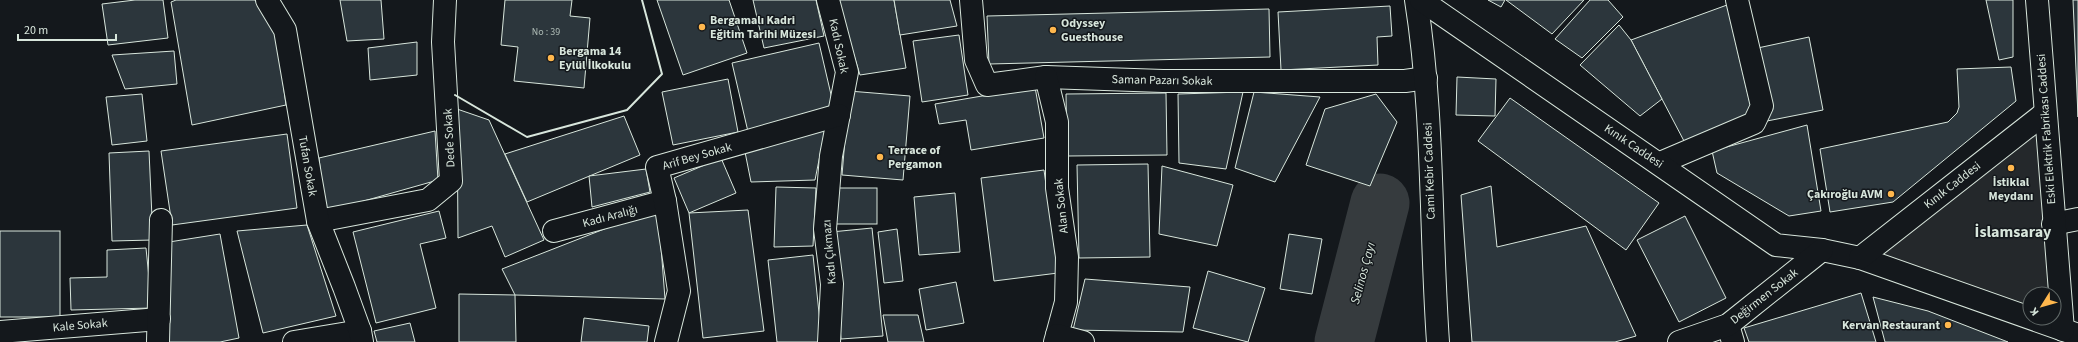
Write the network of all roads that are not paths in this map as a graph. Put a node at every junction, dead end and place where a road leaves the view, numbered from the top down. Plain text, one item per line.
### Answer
1 (267, 0) edge
2 (445, 0) edge
3 (828, 0) edge
4 (971, 0) edge
5 (1416, 0) edge
6 (1421, 0) edge
7 (1737, 0) edge
8 (2037, 0) edge
9 (1046, 77) junction
10 (1426, 78) junction
11 (2045, 113) junction
12 (839, 115) junction
13 (1660, 163) junction
14 (665, 201) junction
15 (161, 220) dead end
16 (2078, 220) edge
17 (318, 221) junction
18 (2054, 224) junction
19 (554, 231) dead end
20 (1822, 250) junction
21 (1860, 258) junction
22 (159, 319) junction
23 (0, 332) edge
24 (2070, 333) edge
25 (1731, 334) edge
26 (361, 336) edge
27 (1056, 338) edge
28 (158, 342) edge
29 (294, 342) edge
30 (666, 342) edge
31 (829, 342) edge
32 (1083, 342) edge
33 (1438, 342) edge
34 (1679, 342) edge

1 - 17 street, Tufan Sokak
2 - 17 street, Dede Sokak
3 - 12 street, Kadı Sokak
4 - 9 street, Saman Pazarı Sokak
5 - 10 street, Cami Kebir Caddesi
6 - 13 street, Kınık Caddesi
7 - 13 street
8 - 11 street, Eski Elektrik Fabrikası Caddesi
9 - 10 street, Saman Pazarı Sokak
9 - 27 street, Alan Sokak
10 - 33 street, Cami Kebir Caddesi
11 - 18 street, Eski Elektrik Fabrikası Caddesi
11 - 21 street, Kınık Caddesi
12 - 14 street, Arif Bey Sokak
12 - 31 street, Kadı Çıkmazı
13 - 20 street, Kınık Caddesi
14 - 19 street, Kadı Aralığı
14 - 30 street, Arif Bey Sokak
15 - 22 street
16 - 18 street
17 - 26 street, Tufan Sokak
18 - 24 street, Eski Elektrik Fabrikası Caddesi
20 - 21 street, Kınık Caddesi
20 - 25 street, Değirmen Sokak
21 - 24 street, Kınık Caddesi
22 - 23 street, Kale Sokak
22 - 28 street
25 - 34 street, Değirmen Sokak
26 - 29 street
27 - 32 street

